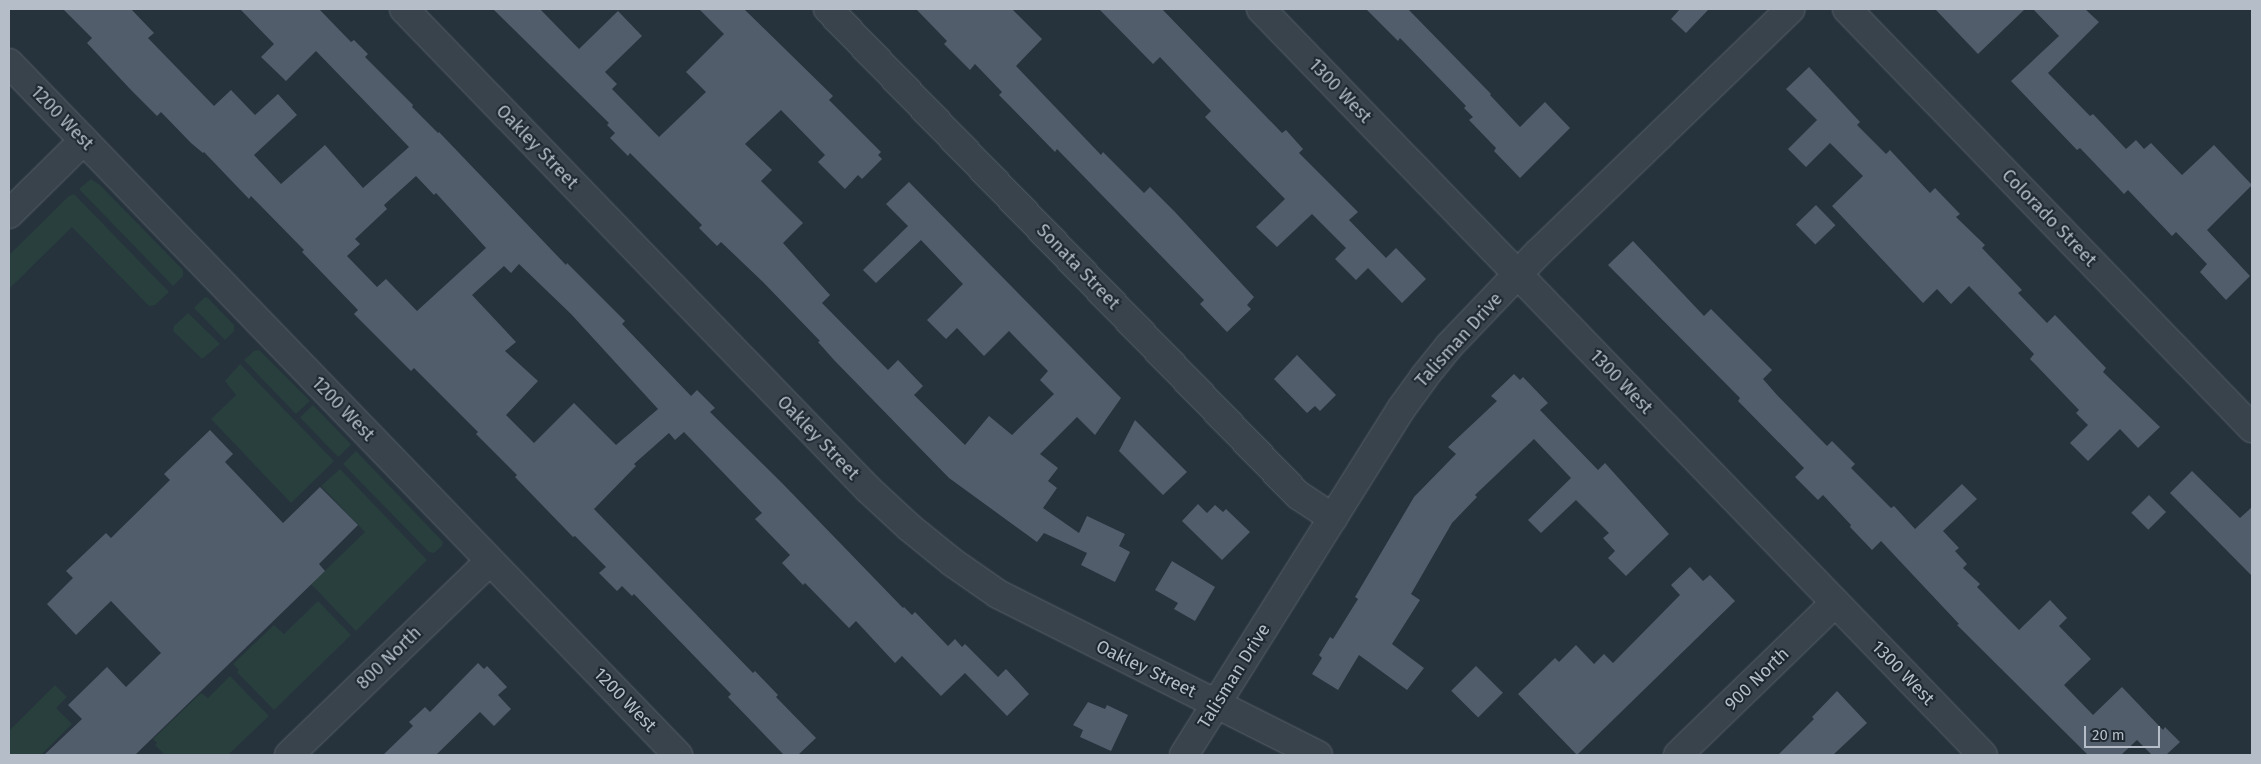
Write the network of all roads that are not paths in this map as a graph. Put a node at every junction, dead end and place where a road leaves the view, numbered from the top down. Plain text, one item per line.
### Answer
1 (404, 9) edge
2 (828, 9) edge
3 (1260, 9) edge
4 (1791, 9) edge
5 (1846, 9) edge
6 (9, 62) edge
7 (84, 140) junction
8 (9, 214) edge
9 (1518, 275) junction
10 (2252, 428) edge
11 (1333, 518) junction
12 (490, 561) junction
13 (1835, 603) junction
14 (1216, 703) junction
15 (289, 755) edge
16 (678, 755) edge
17 (1184, 755) edge
18 (1318, 755) edge
19 (1678, 755) edge
20 (1983, 755) edge

1 - 14 street, Oakley Street
2 - 11 street, Sonata Street
3 - 9 street, 1300 West
4 - 9 street, Talisman Drive
5 - 10 street, Colorado Street
6 - 7 street, 1200 West
7 - 8 street
7 - 12 street, 1200 West
9 - 11 street, Talisman Drive
9 - 13 street, 1300 West
11 - 14 street, Talisman Drive
12 - 15 street, 800 North
12 - 16 street, 1200 West
13 - 19 street, 900 North
13 - 20 street, 1300 West
14 - 17 street, Talisman Drive
14 - 18 street, Oakley Street

